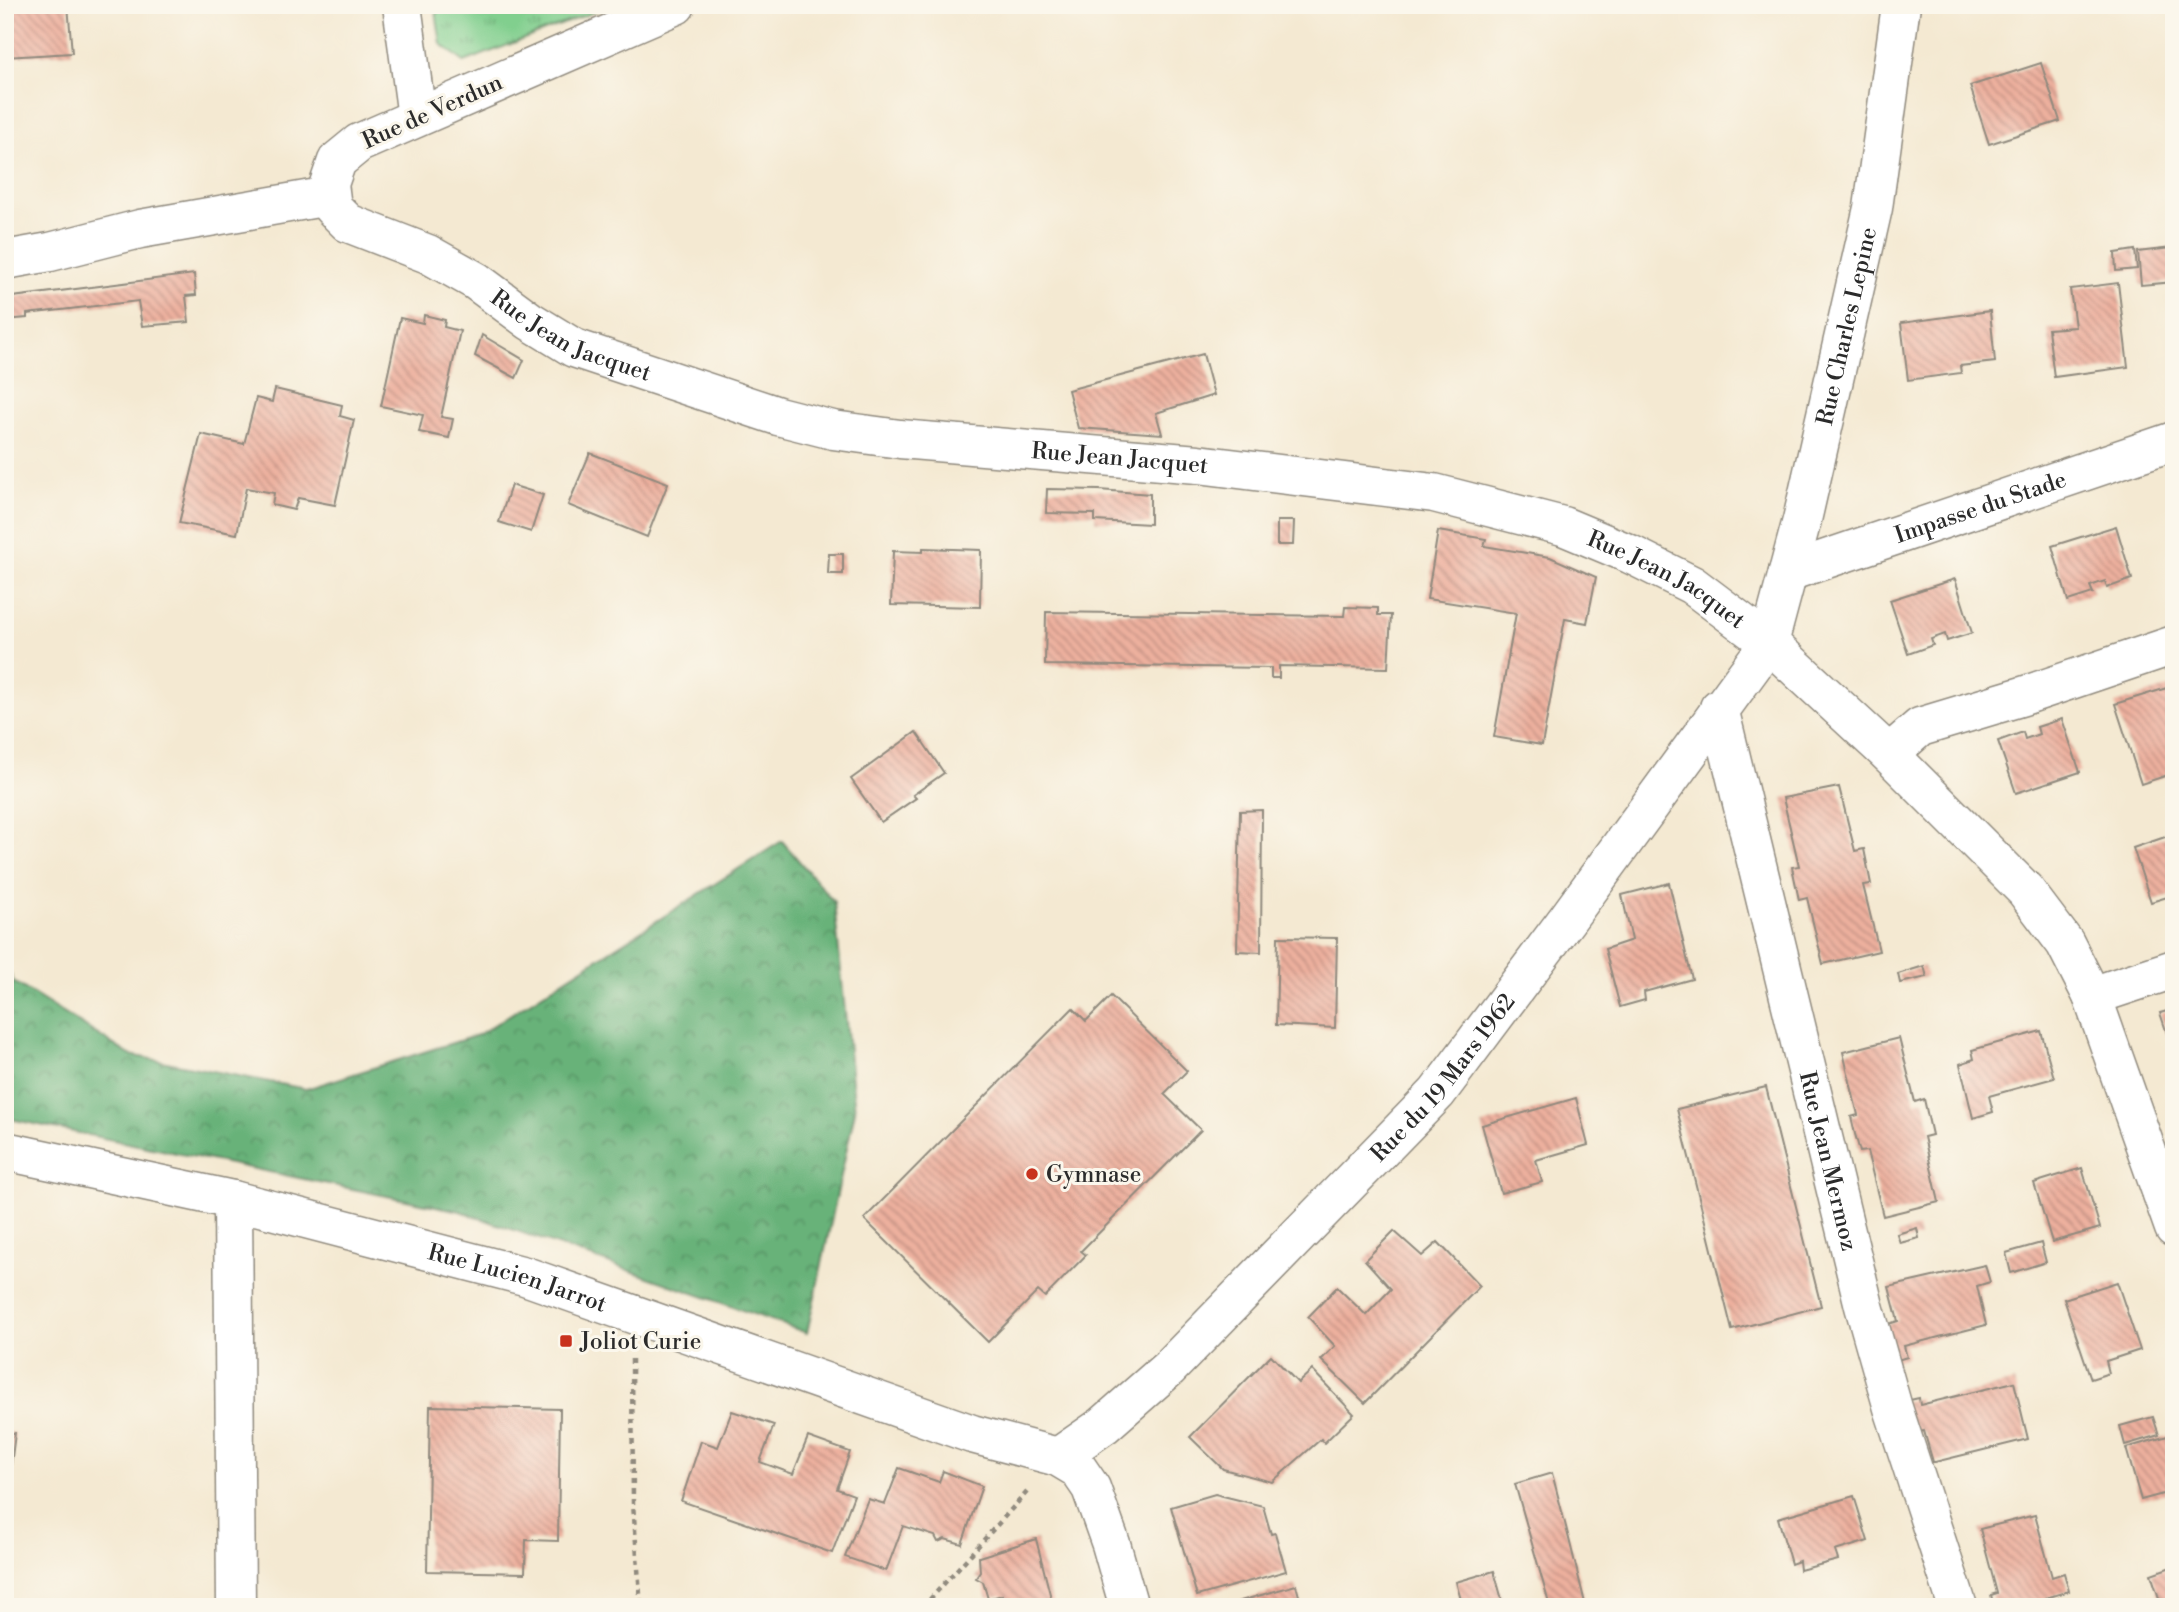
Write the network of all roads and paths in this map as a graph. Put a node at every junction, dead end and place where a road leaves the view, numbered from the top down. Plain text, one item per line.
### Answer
1 (402, 5) edge
2 (676, 5) edge
3 (1901, 5) edge
4 (417, 117) junction
5 (330, 196) junction
6 (5, 260) edge
7 (2174, 441) edge
8 (1788, 572) junction
9 (1769, 643) junction
10 (2174, 645) edge
11 (1719, 708) junction
12 (1889, 754) junction
13 (2174, 970) edge
14 (2092, 996) junction
15 (5, 1151) edge
16 (233, 1200) junction
17 (2174, 1228) edge
18 (632, 1312) junction
19 (1058, 1457) junction
20 (236, 1607) edge
21 (641, 1607) edge
22 (923, 1607) edge
23 (1129, 1607) edge
24 (1958, 1607) edge

1 - 4 street
2 - 4 street, Rue de Verdun
3 - 8 street, Rue Charles Lepine
4 - 5 street, Rue de Verdun
5 - 6 street
5 - 9 street, Rue Jean Jacquet
7 - 8 street, Impasse du Stade
8 - 9 street, Rue Charles Lepine
9 - 11 street, Rue du 19 Mars 1962
9 - 12 street, Rue Jean Jacquet
10 - 12 street
11 - 19 street, Rue du 19 Mars 1962
11 - 24 street, Rue Jean Mermoz
12 - 14 street, Rue Jean Jacquet
13 - 14 street
14 - 17 street, Rue Jean Jacquet
15 - 16 street, Rue Lucien Jarrot
16 - 18 street, Rue Lucien Jarrot
16 - 20 street
18 - 19 street, Rue Lucien Jarrot
18 - 21 path
19 - 22 path
19 - 23 street

